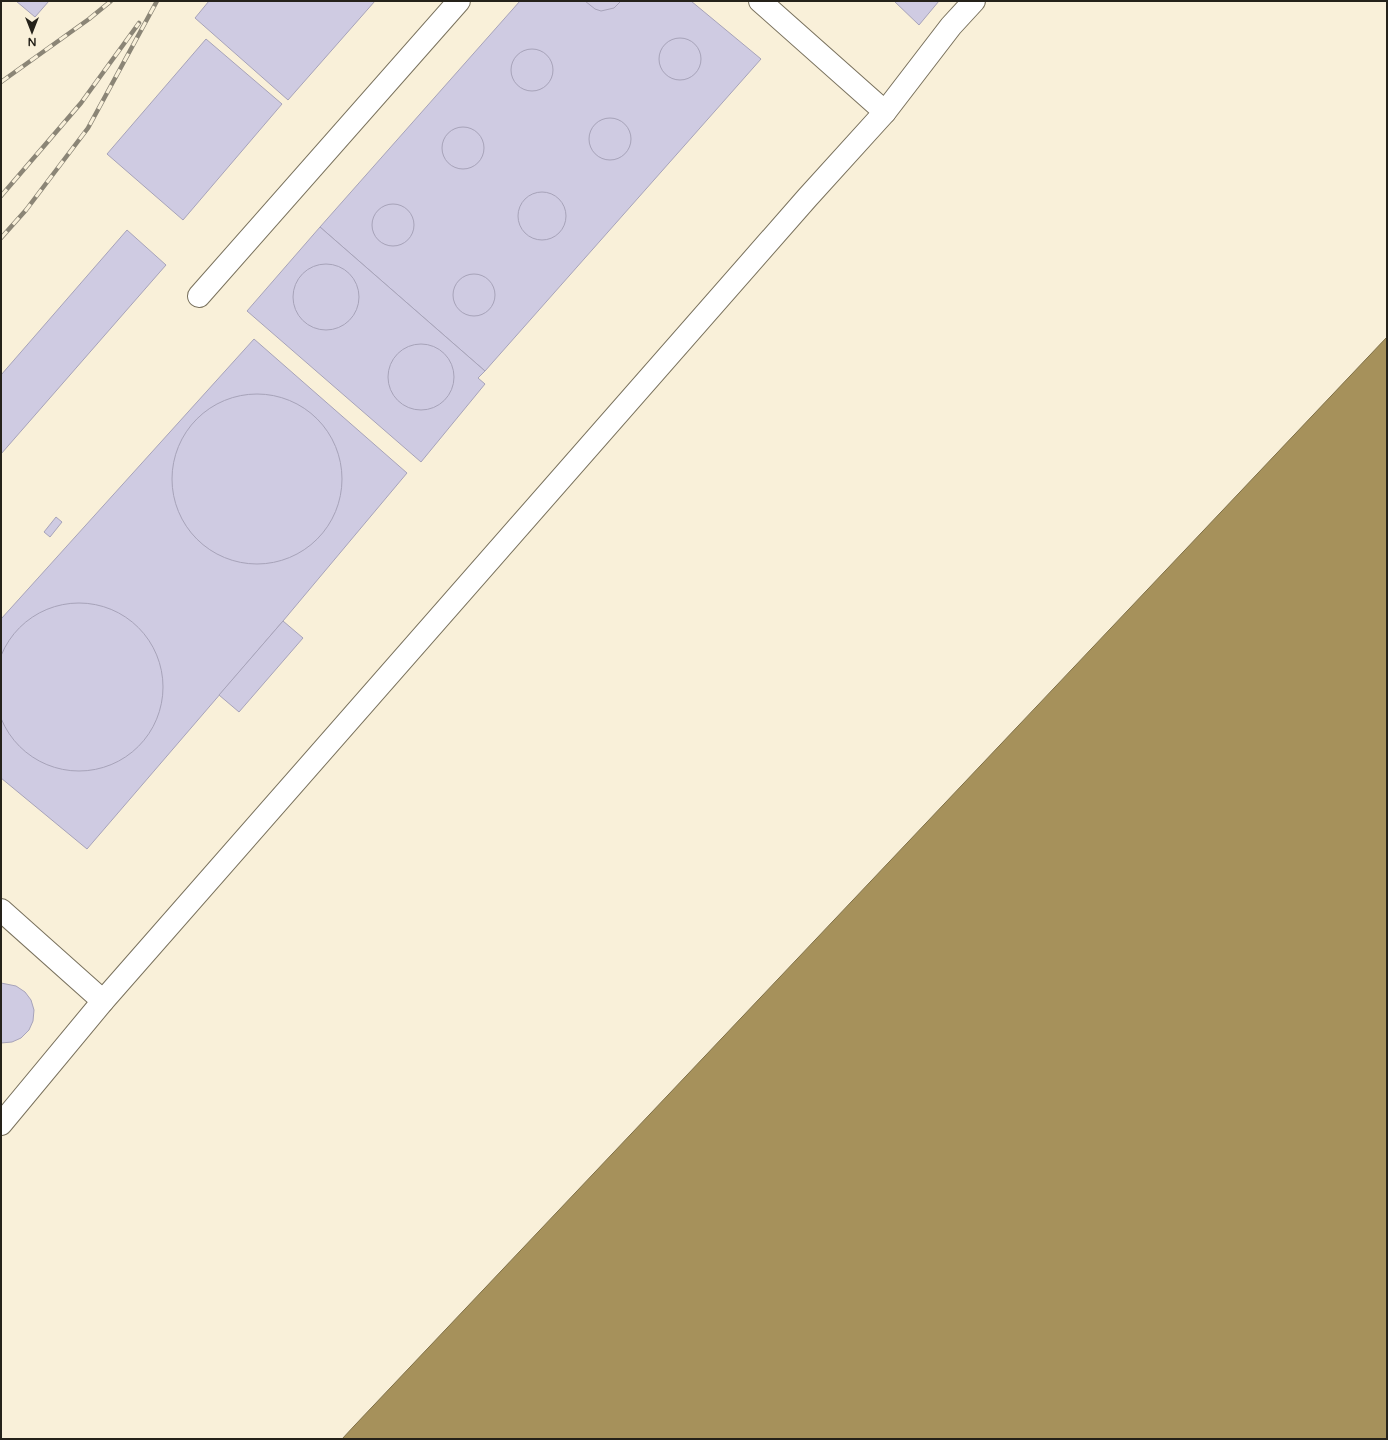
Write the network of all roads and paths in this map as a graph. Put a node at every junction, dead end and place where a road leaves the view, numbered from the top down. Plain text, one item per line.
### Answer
1 (459, 1) edge
2 (760, 1) edge
3 (974, 1) edge
4 (886, 112) junction
5 (199, 296) dead end
6 (1, 910) edge
7 (103, 1001) junction
8 (1, 1124) edge

1 - 5 lane
2 - 4 lane
3 - 4 lane
4 - 7 lane
6 - 7 lane
7 - 8 lane

